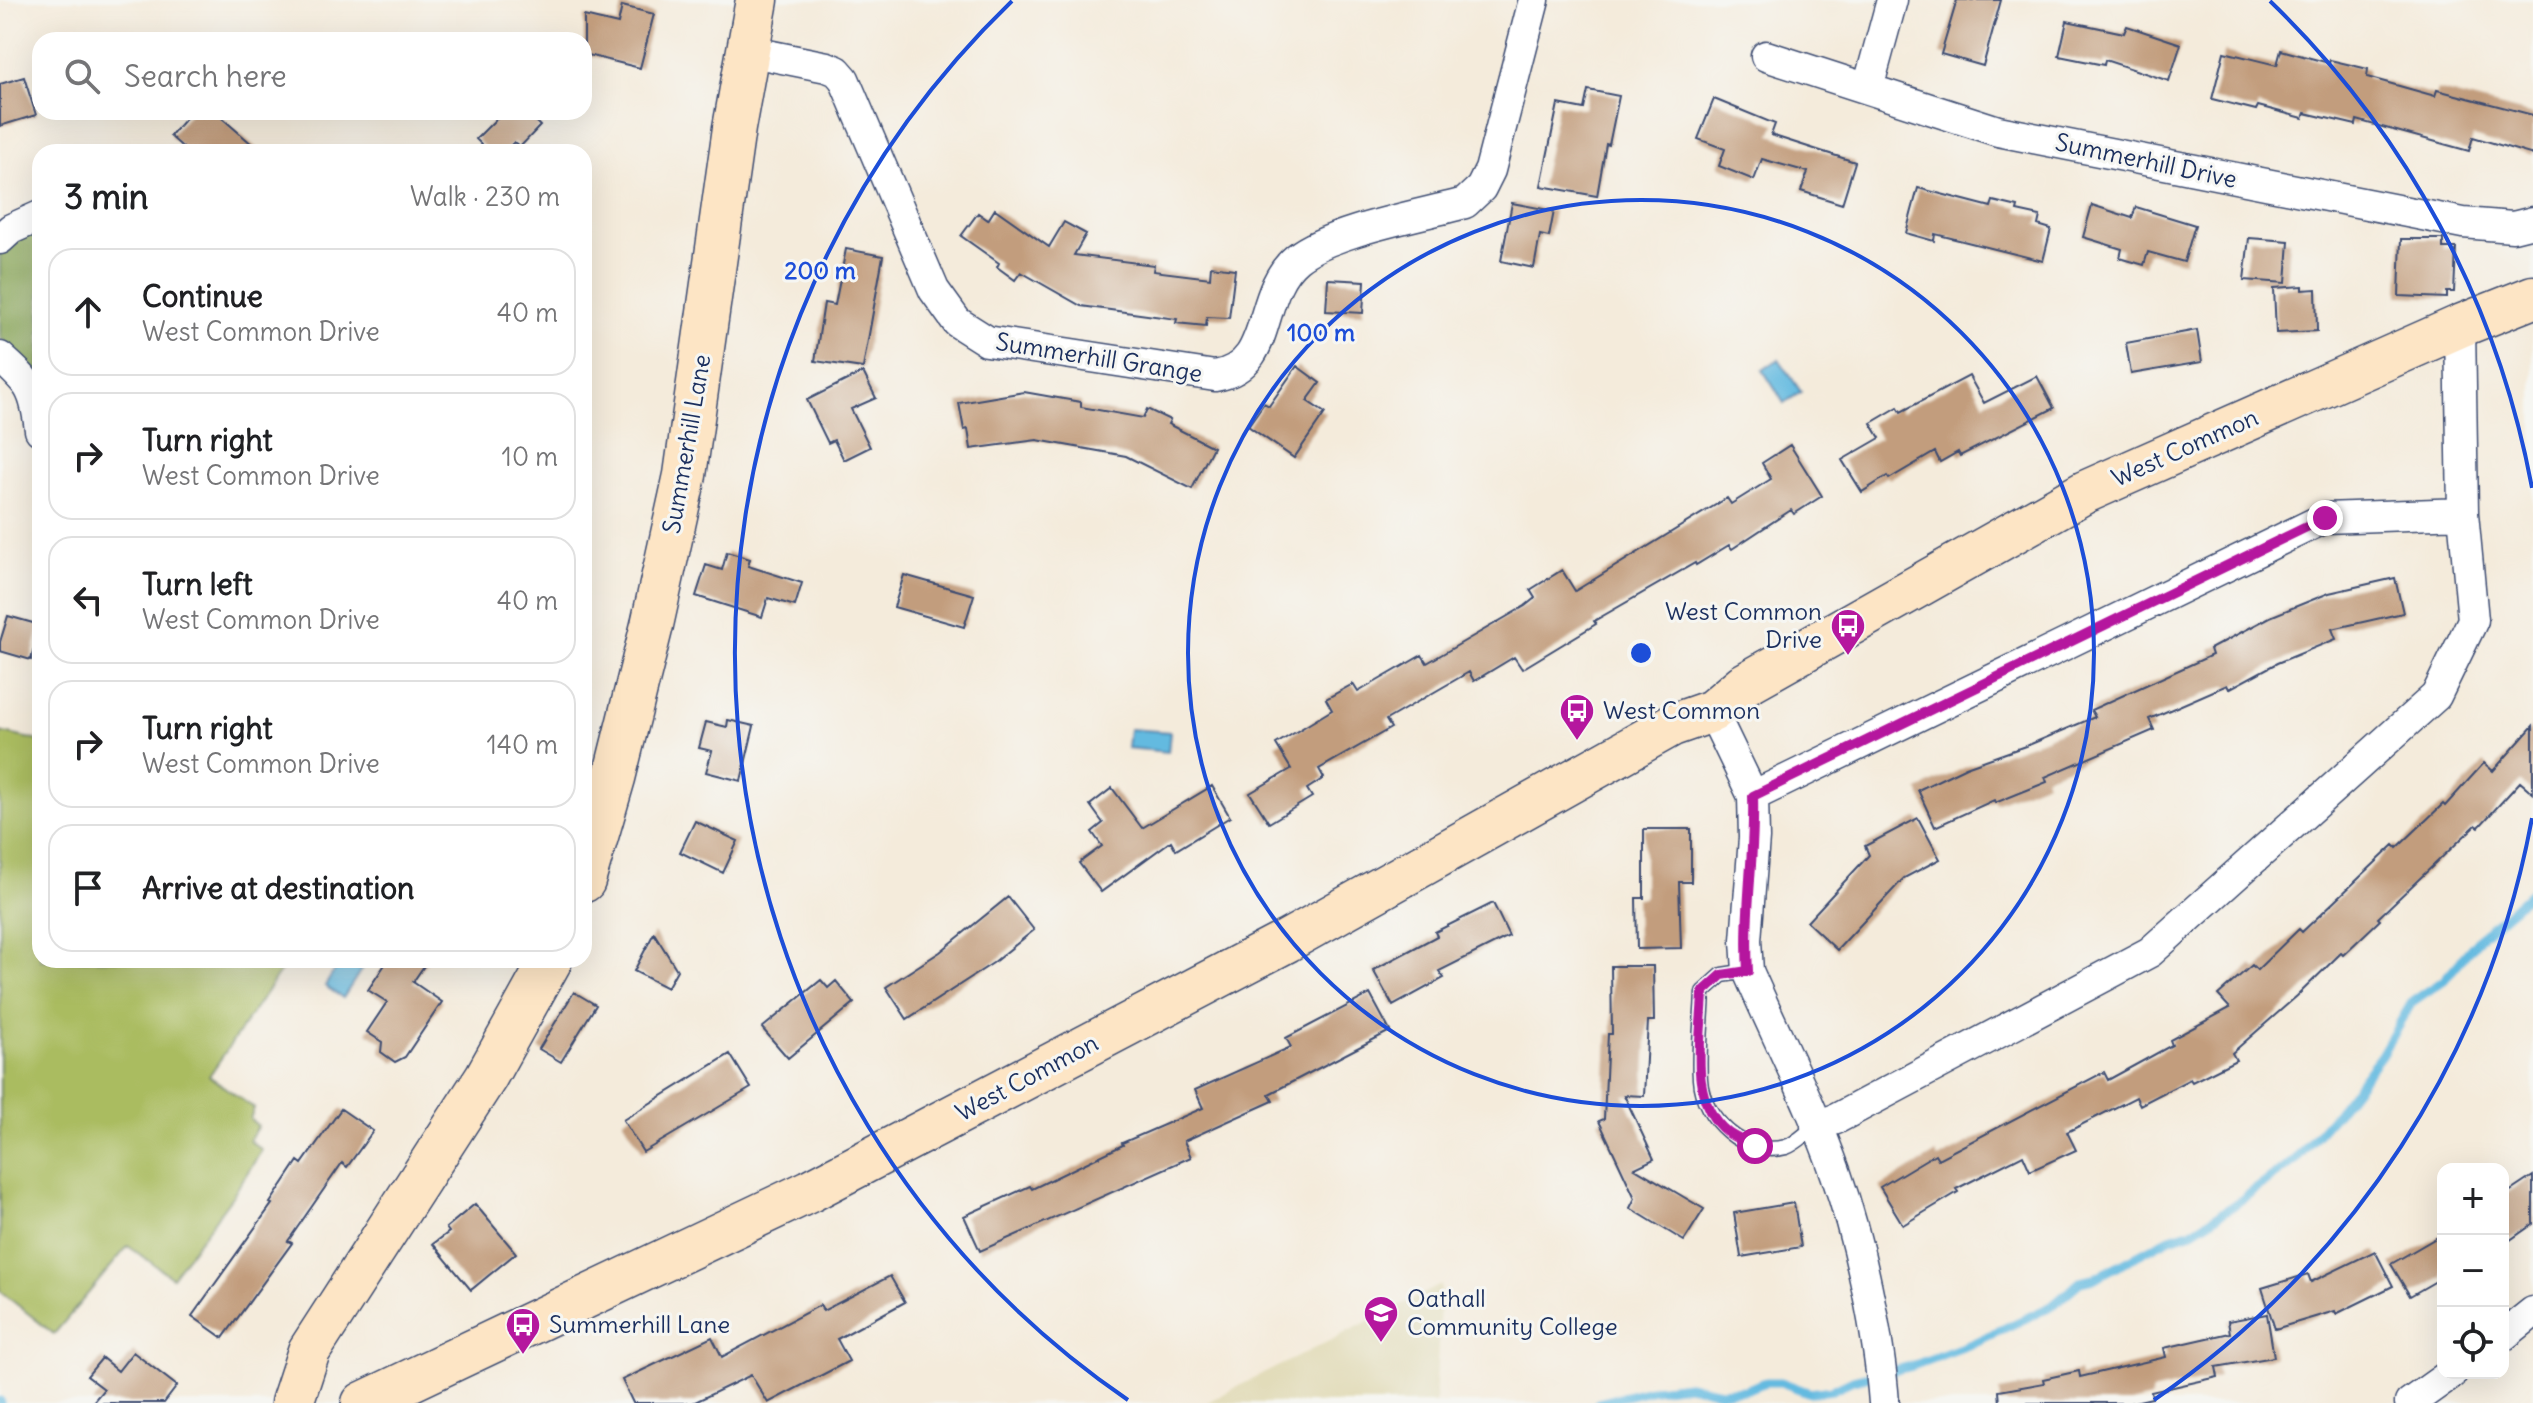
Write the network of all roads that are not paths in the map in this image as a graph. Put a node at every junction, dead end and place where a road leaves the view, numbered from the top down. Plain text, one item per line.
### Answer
1 (757, 0) edge
2 (1534, 0) edge
3 (1892, 0) edge
4 (747, 51) junction
5 (1766, 56) dead end
6 (1868, 88) junction
7 (32, 220) edge
8 (2533, 222) edge
9 (0, 239) edge
10 (2533, 297) edge
11 (2460, 326) junction
12 (0, 357) edge
13 (32, 393) edge
14 (2463, 513) junction
15 (1712, 711) junction
16 (1753, 796) junction
17 (592, 854) edge
18 (547, 968) edge
19 (1748, 971) junction
20 (1816, 1126) junction
21 (2533, 1312) edge
22 (2509, 1331) edge
23 (2444, 1379) edge
24 (1882, 1383) edge
25 (292, 1403) edge
26 (363, 1403) edge
27 (2410, 1403) edge

1 - 4 main road, Summerhill Lane
2 - 4 street, Summerhill Grange
3 - 6 street
4 - 17 main road, Summerhill Lane
5 - 6 street, Summerhill Drive
6 - 8 street, Summerhill Drive
7 - 9 street
10 - 11 main road, West Common
11 - 14 street
11 - 15 main road, West Common
12 - 13 street
14 - 16 street
14 - 20 street
15 - 16 street
15 - 26 main road, West Common
16 - 19 street
18 - 25 main road
19 - 20 street
19 - 20 lane
20 - 24 street
21 - 22 street
23 - 27 street

